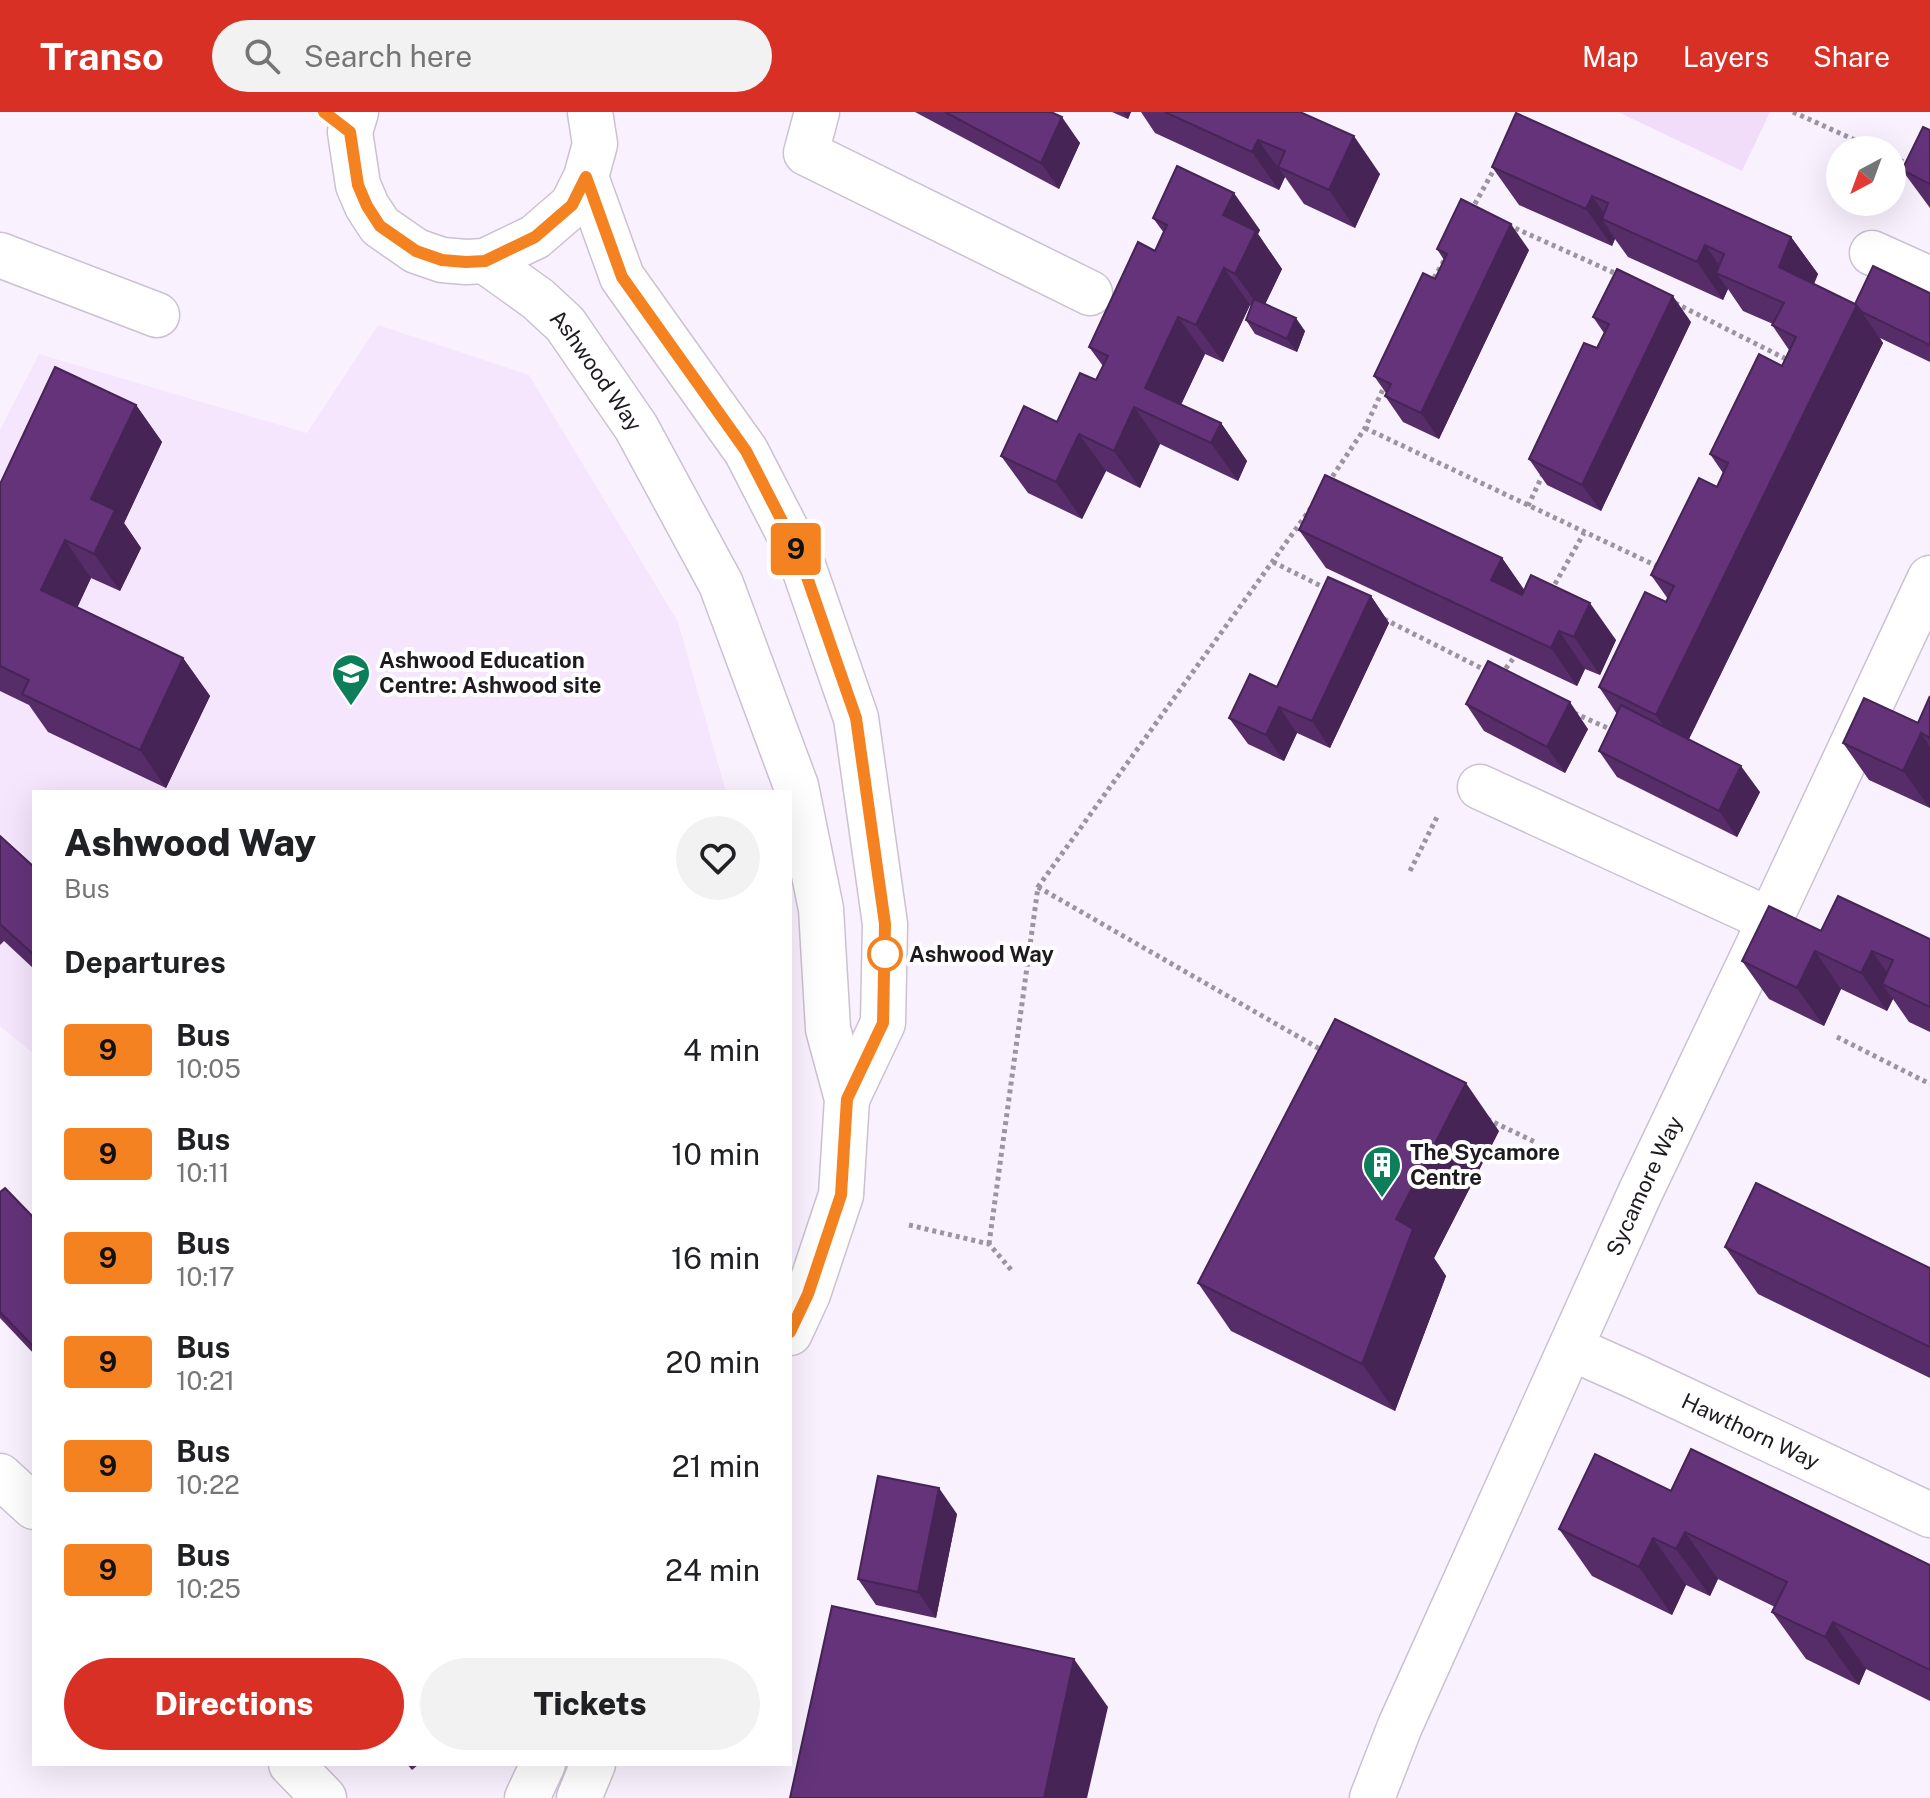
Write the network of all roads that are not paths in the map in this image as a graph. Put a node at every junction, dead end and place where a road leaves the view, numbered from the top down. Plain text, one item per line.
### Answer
1 (590, 112) edge
2 (817, 112) edge
3 (343, 119) edge
4 (586, 177) junction
5 (1872, 253) dead end
6 (0, 255) edge
7 (485, 261) junction
8 (1930, 279) edge
9 (1090, 293) dead end
10 (157, 315) dead end
11 (1930, 578) edge
12 (1480, 787) dead end
13 (1770, 920) junction
14 (847, 1099) junction
15 (792, 1329) edge
16 (1571, 1348) junction
17 (0, 1476) edge
18 (32, 1505) edge
19 (1930, 1515) edge
20 (293, 1766) edge
21 (542, 1766) edge
22 (592, 1766) edge
23 (324, 1798) edge
24 (527, 1798) edge
25 (579, 1798) edge
26 (1372, 1798) edge

1 - 4 street
2 - 9 street
3 - 7 street
4 - 7 street
4 - 14 street, Ashwood Way
5 - 8 street
6 - 10 street
7 - 14 street, Ashwood Way
11 - 13 street, Sycamore Way
12 - 13 street
13 - 16 street, Sycamore Way
14 - 15 street, Ashwood Way
16 - 19 street, Hawthorn Way
16 - 26 street, Sycamore Way
17 - 18 street
20 - 23 street
21 - 24 street
22 - 25 street

